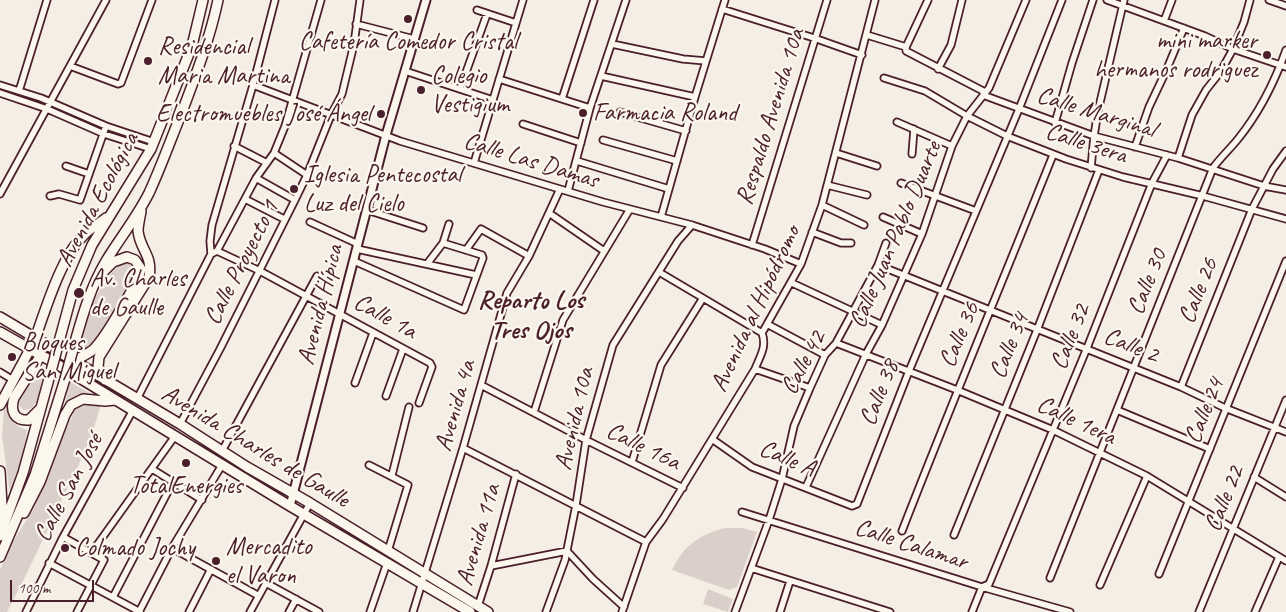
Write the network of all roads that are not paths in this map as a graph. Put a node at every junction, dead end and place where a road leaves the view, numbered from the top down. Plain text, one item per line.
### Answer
1 (47, 0) edge
2 (106, 0) edge
3 (152, 0) edge
4 (202, 0) edge
5 (218, 0) edge
6 (275, 0) edge
7 (321, 0) edge
8 (360, 0) edge
9 (426, 0) edge
10 (523, 0) edge
11 (594, 0) edge
12 (626, 0) edge
13 (725, 0) edge
14 (827, 0) edge
15 (875, 0) edge
16 (928, 0) edge
17 (962, 0) edge
18 (1026, 0) edge
19 (1062, 0) edge
20 (1092, 0) edge
21 (1107, 0) edge
22 (1172, 0) edge
23 (1250, 0) edge
24 (1273, 1) edge
25 (1124, 3) edge
26 (1286, 6) edge
27 (722, 9) junction
28 (476, 10) dead end
29 (487, 14) junction
30 (1164, 21) junction
31 (516, 23) junction
32 (356, 24) junction
33 (1184, 28) junction
34 (867, 35) junction
35 (814, 38) junction
36 (414, 39) junction
37 (612, 44) junction
38 (906, 49) junction
39 (1233, 49) junction
40 (1286, 50) edge
41 (862, 55) junction
42 (706, 61) junction
43 (70, 66) junction
44 (1283, 66) edge
45 (938, 69) junction
46 (405, 71) junction
47 (601, 76) junction
48 (884, 78) dead end
49 (499, 79) junction
50 (0, 85) edge
51 (253, 85) junction
52 (460, 89) junction
53 (19, 91) junction
54 (0, 93) edge
55 (984, 93) junction
56 (695, 96) junction
57 (562, 99) junction
58 (493, 100) junction
59 (292, 101) junction
60 (50, 102) junction
61 (590, 108) junction
62 (46, 109) junction
63 (1020, 109) junction
64 (620, 112) dead end
65 (331, 116) junction
66 (967, 116) junction
67 (898, 122) dead end
68 (1055, 123) junction
69 (523, 124) dead end
70 (106, 126) junction
71 (914, 129) junction
72 (686, 131) junction
73 (104, 134) junction
74 (386, 136) junction
75 (1007, 136) junction
76 (1094, 136) junction
77 (604, 140) dead end
78 (581, 143) junction
79 (152, 146) junction
80 (234, 146) junction
81 (952, 146) junction
82 (1135, 147) junction
83 (1286, 151) edge
84 (274, 153) junction
85 (836, 153) junction
86 (912, 154) dead end
87 (1053, 155) junction
88 (1167, 155) junction
89 (1178, 158) junction
90 (577, 161) junction
91 (677, 161) junction
92 (268, 163) junction
93 (474, 163) junction
94 (66, 166) dead end
95 (877, 166) dead end
96 (1091, 168) junction
97 (1213, 168) junction
98 (1099, 170) junction
99 (89, 174) junction
100 (307, 175) junction
101 (256, 178) junction
102 (901, 183) dead end
103 (1152, 183) junction
104 (827, 185) junction
105 (1264, 186) junction
106 (560, 189) junction
107 (669, 189) junction
108 (1286, 190) edge
109 (568, 191) junction
110 (0, 194) edge
111 (867, 194) dead end
112 (50, 196) dead end
113 (936, 196) junction
114 (1204, 196) junction
115 (246, 199) junction
116 (295, 200) junction
117 (142, 204) junction
118 (822, 205) junction
119 (630, 209) junction
120 (1252, 209) junction
121 (367, 210) junction
122 (976, 211) junction
123 (549, 213) junction
124 (111, 215) junction
125 (883, 216) dead end
126 (662, 217) junction
127 (284, 219) junction
128 (1286, 219) edge
129 (310, 222) dead end
130 (448, 224) dead end
131 (692, 225) junction
132 (864, 225) dead end
133 (423, 228) dead end
134 (812, 232) junction
135 (922, 234) junction
136 (443, 243) junction
137 (851, 243) dead end
138 (886, 243) dead end
139 (752, 245) junction
140 (357, 246) junction
141 (466, 250) junction
142 (217, 251) junction
143 (604, 252) junction
144 (211, 254) junction
145 (529, 256) junction
146 (354, 261) junction
147 (1286, 261) edge
148 (427, 264) junction
149 (801, 264) junction
150 (878, 265) junction
151 (260, 272) junction
152 (659, 272) junction
153 (476, 275) junction
154 (904, 275) junction
155 (317, 276) dead end
156 (96, 281) junction
157 (792, 283) junction
158 (943, 292) junction
159 (306, 296) junction
160 (703, 298) junction
161 (991, 311) junction
162 (852, 313) junction
163 (340, 314) junction
164 (0, 318) edge
165 (768, 324) junction
166 (882, 326) junction
167 (1038, 330) junction
168 (0, 332) edge
169 (373, 333) junction
170 (762, 333) junction
171 (35, 339) junction
172 (836, 343) junction
173 (1086, 348) junction
174 (30, 349) junction
175 (404, 349) junction
176 (866, 354) junction
177 (41, 356) junction
178 (825, 356) junction
179 (74, 361) junction
180 (1133, 367) junction
181 (755, 369) junction
182 (909, 371) junction
183 (0, 372) edge
184 (13, 380) junction
185 (105, 380) junction
186 (355, 383) dead end
187 (481, 385) junction
188 (1180, 386) junction
189 (810, 388) junction
190 (957, 390) junction
191 (386, 396) dead end
192 (137, 399) junction
193 (115, 400) junction
194 (1286, 400) edge
195 (419, 403) dead end
196 (0, 405) edge
197 (42, 407) junction
198 (410, 407) dead end
199 (1226, 408) junction
200 (1004, 409) junction
201 (134, 410) junction
202 (1117, 410) junction
203 (534, 412) junction
204 (180, 424) junction
205 (1275, 427) junction
206 (1053, 430) junction
207 (1286, 432) edge
208 (175, 436) junction
209 (712, 439) junction
210 (586, 440) junction
211 (463, 448) junction
212 (1210, 449) junction
213 (222, 451) junction
214 (1101, 453) junction
215 (632, 462) junction
216 (222, 465) junction
217 (369, 465) dead end
218 (152, 469) junction
219 (0, 470) edge
220 (516, 474) junction
221 (392, 475) junction
222 (1147, 476) junction
223 (1254, 477) junction
224 (782, 479) junction
225 (173, 482) junction
226 (806, 487) junction
227 (683, 488) junction
228 (293, 494) junction
229 (1286, 497) edge
230 (202, 500) junction
231 (1189, 500) junction
232 (310, 503) junction
233 (576, 505) junction
234 (290, 506) junction
235 (852, 506) joint
236 (742, 512) dead end
237 (304, 514) junction
238 (0, 520) edge
239 (769, 520) junction
240 (15, 522) junction
241 (1234, 528) junction
242 (902, 531) dead end
243 (954, 534) dead end
244 (0, 536) edge
245 (63, 537) junction
246 (646, 542) junction
247 (172, 548) junction
248 (567, 550) junction
249 (388, 551) junction
250 (92, 552) junction
251 (0, 557) edge
252 (1279, 557) junction
253 (1286, 561) edge
254 (49, 563) junction
255 (387, 563) junction
256 (491, 566) junction
257 (751, 568) junction
258 (211, 569) junction
259 (426, 573) junction
260 (1159, 574) dead end
261 (1050, 578) dead end
262 (790, 581) junction
263 (266, 584) junction
264 (422, 584) junction
265 (1100, 585) dead end
266 (92, 586) junction
267 (982, 587) junction
268 (259, 596) junction
269 (112, 598) junction
270 (296, 599) junction
271 (478, 606) junction
272 (623, 609) edge
273 (26, 612) edge
274 (77, 612) edge
275 (139, 612) edge
276 (189, 612) edge
277 (250, 612) edge
278 (289, 612) edge
279 (319, 612) edge
280 (370, 612) edge
281 (413, 612) edge
282 (470, 612) edge
283 (488, 612) edge
284 (546, 612) edge
285 (735, 612) edge
286 (780, 612) edge
287 (890, 612) edge
288 (972, 612) edge
289 (1070, 612) edge
290 (1199, 612) edge
291 (1255, 612) edge

1 - 53 street
2 - 43 street
3 - 43 street
4 - 79 main road, Avenida Ecológica
5 - 117 main road
6 - 51 street
7 - 59 street
8 - 32 street, Calle Proyecto 1
9 - 36 street, Avenida Hípica
10 - 31 street
11 - 57 street
12 - 37 street
13 - 27 street
14 - 35 street, Respaldo Avenida 10a
15 - 34 street, Avenida al Hipódromo
16 - 38 street
17 - 45 street
18 - 55 street, Calle Juan Pablo Duarte
19 - 63 street, Calle 38
20 - 68 street
21 - 25 street
22 - 30 street
23 - 39 street
24 - 26 street
25 - 30 street
25 - 76 street
27 - 35 street
27 - 42 street
28 - 29 street
29 - 31 street
29 - 52 street
30 - 33 street
31 - 49 street
32 - 36 street
32 - 65 street, Calle Proyecto 1
33 - 39 street
33 - 82 street
34 - 38 street, Calle Marginal
34 - 41 street, Avenida al Hipódromo
35 - 41 street
35 - 139 street, Respaldo Avenida 10a
36 - 46 street, Avenida Hípica
37 - 42 street
37 - 47 street
38 - 45 street, Calle Marginal
39 - 44 street
39 - 89 street
40 - 44 street
41 - 85 street, Avenida al Hipódromo
42 - 56 street
43 - 60 street
44 - 97 street
45 - 55 street, Calle Marginal
46 - 52 street
46 - 74 street, Avenida Hípica
47 - 56 street
47 - 61 street
48 - 66 street, Calle 3era
49 - 57 street
49 - 58 street
50 - 53 street
51 - 59 street, Calle Las Damas
51 - 80 street
52 - 58 street
53 - 60 street
54 - 62 street
55 - 63 street, Calle Marginal
55 - 66 street, Calle Juan Pablo Duarte
56 - 72 street
57 - 61 street
58 - 93 street
59 - 65 street, Calle Las Damas
59 - 84 street
60 - 62 street
60 - 70 street
61 - 78 street
62 - 73 street
62 - 110 street
63 - 68 street, Calle Marginal
63 - 75 street, Calle 38
64 - 72 street
65 - 74 street, Calle Las Damas
65 - 100 street, Calle Proyecto 1
66 - 75 street, Calle 3era
66 - 81 street, Calle Juan Pablo Duarte
67 - 71 street
68 - 76 street, Calle Marginal
69 - 78 street
70 - 73 street
70 - 79 street
71 - 81 street
71 - 86 street
72 - 91 street
73 - 79 street
73 - 99 street
74 - 93 street, Calle Las Damas
74 - 121 street, Avenida Hípica
75 - 87 street, Calle 3era
75 - 122 street, Calle 38
76 - 82 street, Calle Marginal
76 - 96 street
77 - 91 street
78 - 90 street
79 - 124 main road, Avenida Ecológica
80 - 92 street
80 - 144 street
81 - 113 street, Calle Juan Pablo Duarte
82 - 88 street, Calle Marginal
83 - 105 street, Calle 26
84 - 92 street
84 - 100 street
85 - 95 street
85 - 104 street, Avenida al Hipódromo
87 - 96 street, Calle 3era
87 - 161 street, Calle 36
88 - 89 street, Calle Marginal
88 - 103 street, Calle 32
89 - 97 street, Calle Marginal
90 - 107 street
90 - 109 street
91 - 107 street
92 - 101 street
93 - 106 street, Calle Las Damas
94 - 99 street
96 - 98 street, Calle 3era
97 - 105 street, Calle Marginal
97 - 114 street, Calle 30
98 - 103 street, Calle 3era
98 - 167 street, Calle 34
99 - 112 street
100 - 116 street, Calle Proyecto 1
101 - 115 street
101 - 116 street
102 - 113 street
103 - 114 street, Calle 3era
103 - 173 street, Calle 32
104 - 111 street
104 - 118 street, Avenida al Hipódromo
105 - 108 street, Calle Marginal
105 - 120 street, Calle 26
106 - 109 street, Calle Las Damas
106 - 123 street, Avenida 4a
107 - 126 street
109 - 119 street, Calle Las Damas
113 - 122 street
113 - 135 street, Calle Juan Pablo Duarte
114 - 120 street, Calle 3era
114 - 180 street, Calle 30
115 - 127 street
115 - 142 street
116 - 127 street, Calle Proyecto 1
117 - 156 main road, Avenida Ecológica
117 - 185 main road
118 - 132 street
118 - 134 street, Avenida al Hipódromo
119 - 126 street, Calle Las Damas
119 - 143 street
120 - 128 street, Calle 3era
120 - 188 street, Calle 26
121 - 133 street
121 - 140 street, Avenida Hípica
122 - 158 street, Calle 38
123 - 143 street
123 - 145 street, Avenida 4a
124 - 171 main road
124 - 197 main road, Avenida Ecológica, bridge
125 - 135 street
126 - 131 street, Calle Las Damas
127 - 151 street, Calle Proyecto 1
129 - 140 street
130 - 136 street
131 - 139 street, Calle Las Damas
131 - 152 street, Avenida 10a
134 - 137 street
134 - 149 street, Avenida al Hipódromo
135 - 154 street, Calle Juan Pablo Duarte
136 - 141 street
136 - 148 street
138 - 150 street, Calle 42
139 - 149 street, Calle Las Damas
140 - 146 street, Avenida Hípica
140 - 148 street
141 - 145 street
141 - 153 street
142 - 144 street
142 - 151 street, Calle 1a
143 - 203 street
144 - 192 street
145 - 187 street, Avenida 4a
146 - 153 street
146 - 163 street, Avenida Hípica
147 - 199 street, Calle 24
148 - 153 street
149 - 157 street, Avenida al Hipódromo
150 - 154 street, Calle 2
150 - 162 street, Calle 42
151 - 159 street, Calle 1a
151 - 204 street, Calle Proyecto 1
152 - 160 street
152 - 210 street, Avenida 10a
154 - 158 street, Calle 2
154 - 166 street, Calle Juan Pablo Duarte
155 - 159 street
156 - 179 main road
156 - 240 main road, Avenida Ecológica, bridge
157 - 162 street
157 - 165 street, Avenida al Hipódromo
158 - 161 street, Calle 2
158 - 182 street, Calle 38
159 - 163 street, Calle 1a
159 - 213 street
160 - 170 street
160 - 215 street
161 - 167 street, Calle 2
161 - 190 street, Calle 36
162 - 166 street
162 - 172 street, Calle 42
163 - 169 street, Calle 1a
163 - 228 street, Avenida Hípica
164 - 171 main road, Avenida Charles de Gaulle
165 - 170 street, Avenida al Hipódromo
165 - 178 street
166 - 176 street, Calle Juan Pablo Duarte
167 - 173 street, Calle 2
167 - 200 street, Calle 34
168 - 174 main road, Avenida Charles de Gaulle
169 - 175 street, Calle 1a
169 - 186 street
170 - 181 street, Avenida al Hipódromo
171 - 179 main road, Avenida Charles de Gaulle
172 - 176 street, Calle 1era
172 - 178 street, Calle 42
173 - 180 street, Calle 2
173 - 206 street, Calle 32
174 - 177 main road, Avenida Charles de Gaulle
174 - 184 main road
175 - 191 street
175 - 195 street, Calle 1a
176 - 182 street, Calle 1era
176 - 226 street, Calle Juan Pablo Duarte
177 - 193 main road, Avenida Charles de Gaulle
177 - 197 main road
178 - 189 street, Calle 42
179 - 185 main road, Avenida Charles de Gaulle
180 - 188 street, Calle 2
180 - 202 street, Calle 30
181 - 189 street
181 - 209 street, Avenida al Hipódromo
182 - 190 street, Calle 1era
182 - 235 street, Calle 38
183 - 184 street
184 - 196 main road
185 - 192 main road, Avenida Charles de Gaulle
187 - 203 street, Calle 16a
187 - 211 street, Avenida 4a
188 - 199 street, Calle 2
189 - 224 street, Calle 42
190 - 200 street, Calle 1era
190 - 242 street, Calle 36
192 - 204 main road, Avenida Charles de Gaulle
193 - 201 main road, Avenida Charles de Gaulle
193 - 240 main road
194 - 205 street, Calle 22
197 - 244 main road, Avenida Ecológica
198 - 221 street
199 - 205 street, Calle 2
199 - 212 street, Calle 24
200 - 206 street, Calle 1era
200 - 243 street, Calle 34
201 - 208 main road, Avenida Charles de Gaulle
201 - 245 street, Calle San José
202 - 212 street
202 - 214 street, Calle 30
203 - 210 street, Calle 16a
204 - 213 main road, Avenida Charles de Gaulle
205 - 207 street, Calle 2
205 - 223 street, Calle 22
206 - 214 street, Calle 1era
206 - 267 street, Calle 32
208 - 216 main road, Avenida Charles de Gaulle
208 - 218 street
209 - 224 street, Calle A
209 - 227 street, Avenida al Hipódromo
210 - 215 street, Calle 16a
210 - 233 street, Avenida 10a
211 - 220 street
211 - 259 street, Avenida 4a
212 - 231 street, Calle 24
213 - 228 main road, Avenida Charles de Gaulle
214 - 222 street, Calle 1era
214 - 261 street, Calle 30
215 - 227 street, Calle 16a
216 - 230 street
216 - 234 main road, Avenida Charles de Gaulle
217 - 221 street
218 - 225 street
218 - 250 street
219 - 238 main road
220 - 233 street
220 - 256 street, Avenida 11a
221 - 249 street
222 - 231 street, Calle 1era
222 - 265 street
223 - 229 street
223 - 241 street, Calle 22
224 - 226 street, Calle A
224 - 239 street, Calle 42
225 - 230 street
225 - 269 street
226 - 235 street, Calle A
227 - 246 street, Avenida al Hipódromo
228 - 232 main road, Avenida Charles de Gaulle
228 - 234 street, Avenida Hípica
230 - 247 street
231 - 241 street, Calle 1era
231 - 260 street, Calle 24
232 - 237 street
232 - 249 main road, Avenida Charles de Gaulle
233 - 246 street
233 - 248 street, Avenida 10a
234 - 237 main road, Avenida Charles de Gaulle
236 - 239 street, Calle Calamar
237 - 255 main road, Avenida Charles de Gaulle
237 - 263 street
239 - 257 street, Calle 42
239 - 267 street, Calle Calamar
240 - 251 main road, Avenida Ecológica
241 - 252 street, Calle 1era
241 - 290 street, Calle 22
245 - 250 street
245 - 254 street, Calle San José
246 - 272 street, Avenida al Hipódromo
247 - 258 street
247 - 275 street
248 - 256 street
248 - 272 street
248 - 284 street, Avenida 10a
249 - 259 main road, Avenida Charles de Gaulle
250 - 266 street
252 - 253 street, Calle 1era
252 - 291 street
254 - 266 street
254 - 273 street, Calle San José
255 - 264 main road, Avenida Charles de Gaulle
255 - 280 street
256 - 271 street, Avenida 11a
257 - 262 street
257 - 285 street, Calle 42
258 - 268 street
258 - 276 street
259 - 264 street, Avenida 4a
259 - 271 main road, Avenida Charles de Gaulle
262 - 286 street
262 - 287 street
263 - 268 street
263 - 270 street
264 - 281 street, Avenida 4a
264 - 282 main road, Avenida Charles de Gaulle
266 - 269 street
266 - 274 street
267 - 288 street, Calle 32
267 - 289 street, Calle Calamar
268 - 277 street
269 - 275 street
270 - 278 street
270 - 279 street
271 - 283 main road, Avenida Charles de Gaulle

